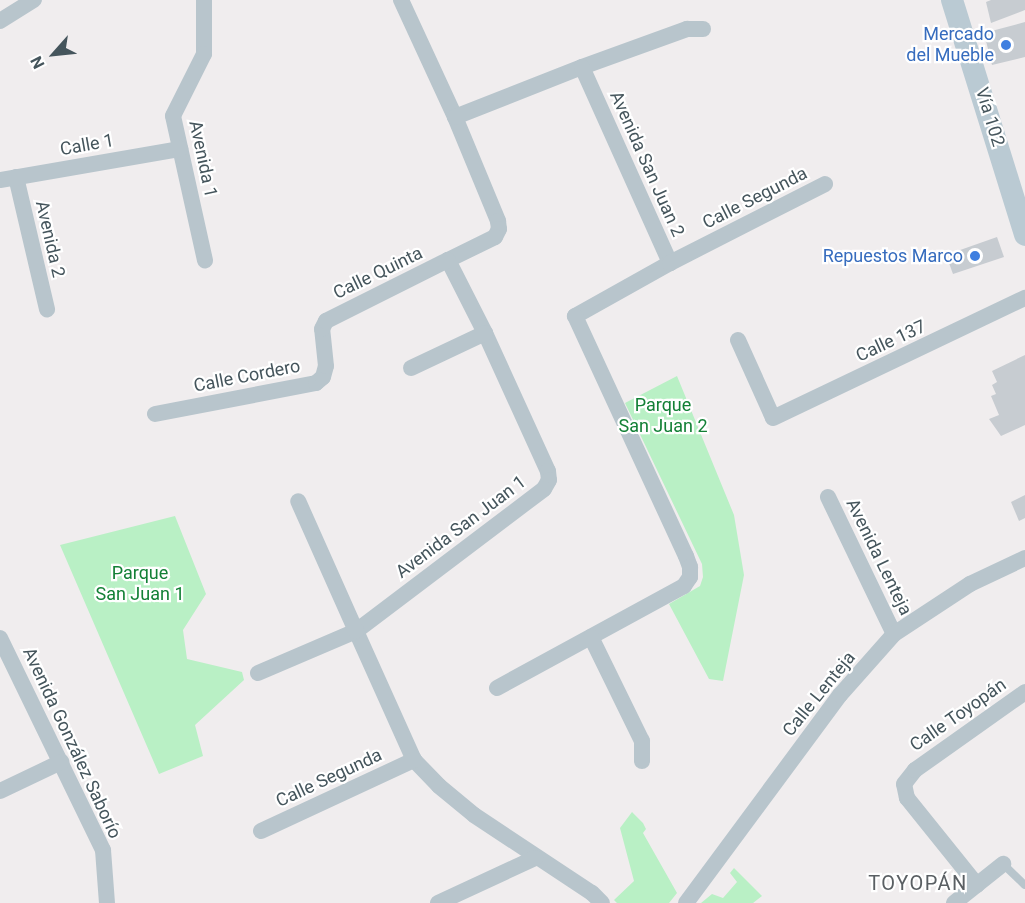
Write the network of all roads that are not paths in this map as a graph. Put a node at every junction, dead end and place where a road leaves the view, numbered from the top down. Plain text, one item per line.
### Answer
1 (34, 0) edge
2 (204, 0) edge
3 (401, 0) edge
4 (952, 0) edge
5 (0, 21) edge
6 (703, 30) dead end
7 (582, 67) junction
8 (455, 117) junction
9 (180, 149) junction
10 (8, 178) edge
11 (825, 184) dead end
12 (1025, 235) edge
13 (205, 260) dead end
14 (448, 260) junction
15 (670, 262) junction
16 (1025, 298) edge
17 (47, 309) dead end
18 (326, 321) joint
19 (485, 333) junction
20 (738, 340) dead end
21 (411, 368) dead end
22 (155, 414) dead end
23 (828, 497) dead end
24 (298, 501) dead end
25 (1025, 558) edge
26 (356, 631) junction
27 (894, 634) junction
28 (591, 637) junction
29 (0, 638) edge
30 (258, 673) dead end
31 (497, 688) dead end
32 (1025, 692) edge
33 (414, 760) junction
34 (642, 761) dead end
35 (61, 762) junction
36 (0, 791) edge
37 (261, 831) dead end
38 (535, 858) junction
39 (1003, 864) joint
40 (977, 885) junction
41 (1025, 885) edge
42 (107, 903) edge
43 (438, 903) edge
44 (602, 903) edge
45 (686, 903) edge
46 (954, 903) edge

1 - 5 street
2 - 9 street, Avenida 1
3 - 8 street
4 - 12 main road, Vía 102
6 - 7 street
7 - 8 street
7 - 15 street, Avenida San Juan 2
8 - 14 street
9 - 10 street, Calle 1
9 - 13 street, Avenida 1
10 - 17 street, Avenida 2
11 - 15 street, Calle Segunda
14 - 18 street, Calle Quinta
14 - 19 street, Avenida San Juan 1
15 - 28 street, Avenida San Juan 2
16 - 20 street, Calle 137
18 - 22 street, Calle Cordero
19 - 21 street
19 - 26 street, Avenida San Juan 1
23 - 27 street, Avenida Lenteja
24 - 26 street
25 - 27 street, Calle Lenteja
26 - 30 street
26 - 33 street
27 - 45 street, Calle Lenteja
28 - 31 street, Avenida San Juan 2
28 - 34 street
29 - 35 street, Avenida González Saborío
32 - 40 street, Calle Toyopán
33 - 37 street, Calle Segunda
33 - 38 street
35 - 36 street
35 - 42 street, Avenida González Saborío
38 - 43 street
38 - 44 street
39 - 40 street
39 - 41 lane
40 - 46 street

